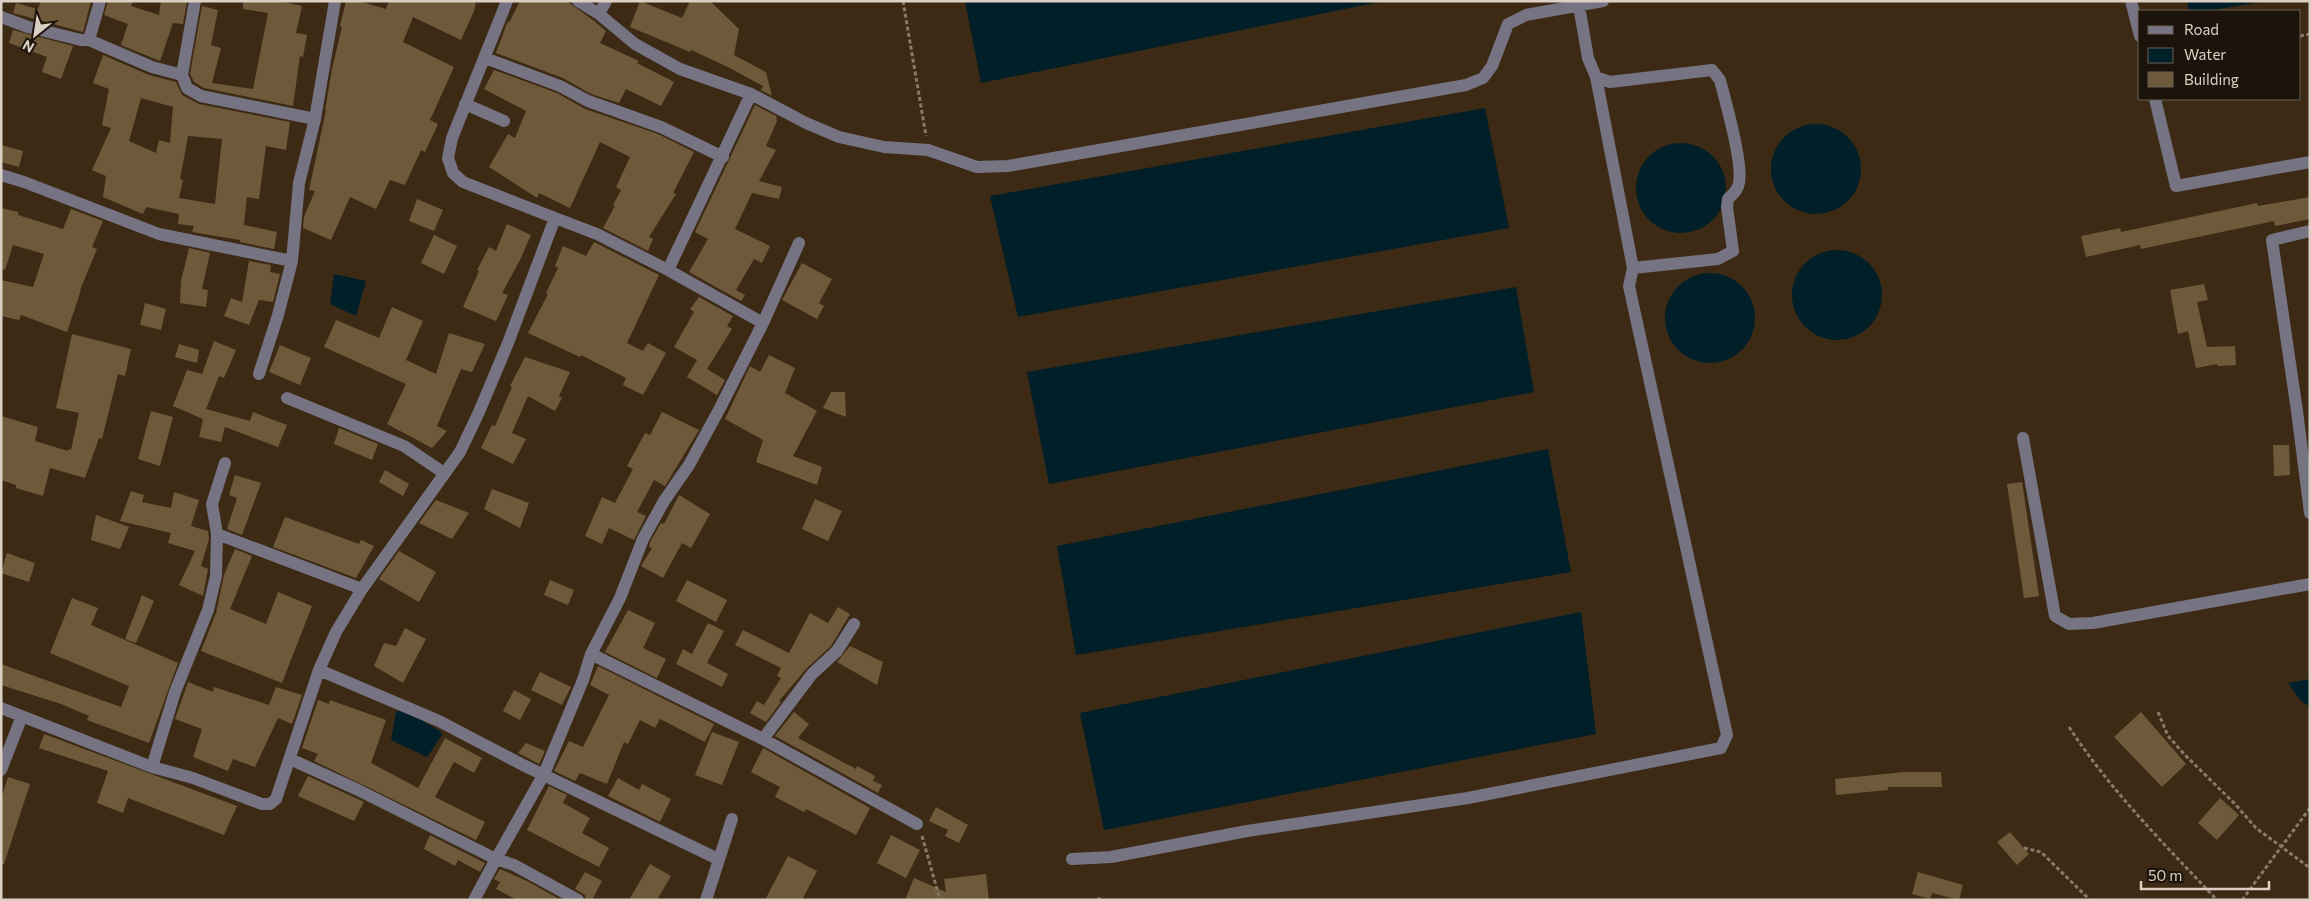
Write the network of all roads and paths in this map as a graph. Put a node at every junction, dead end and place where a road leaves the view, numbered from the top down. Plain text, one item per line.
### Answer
1 (100, 1) edge
2 (195, 1) edge
3 (335, 1) edge
4 (507, 1) edge
5 (578, 1) edge
6 (606, 1) edge
7 (903, 1) edge
8 (1603, 1) edge
9 (2131, 1) edge
10 (1579, 6) junction
11 (599, 14) junction
12 (1, 16) edge
13 (2138, 28) edge
14 (89, 40) junction
15 (485, 58) junction
16 (182, 75) junction
17 (1596, 78) junction
18 (751, 94) junction
19 (2155, 100) edge
20 (465, 104) junction
21 (315, 119) junction
22 (504, 122) dead end
23 (928, 150) junction
24 (723, 157) junction
25 (2310, 162) edge
26 (1, 176) edge
27 (556, 218) junction
28 (2310, 231) edge
29 (798, 243) dead end
30 (292, 261) junction
31 (1633, 268) junction
32 (668, 270) junction
33 (763, 324) junction
34 (259, 374) dead end
35 (287, 398) dead end
36 (2023, 438) dead end
37 (225, 463) dead end
38 (444, 473) junction
39 (2310, 513) edge
40 (217, 534) junction
41 (2310, 584) edge
42 (362, 589) junction
43 (854, 624) dead end
44 (591, 654) junction
45 (319, 670) junction
46 (2, 712) edge
47 (2158, 712) dead end
48 (22, 716) junction
49 (2069, 727) dead end
50 (763, 740) junction
51 (290, 759) junction
52 (152, 767) junction
53 (1, 770) edge
54 (544, 774) junction
55 (2310, 808) edge
56 (732, 819) dead end
57 (917, 824) joint
58 (2280, 847) junction
59 (2024, 848) dead end
60 (496, 859) junction
61 (718, 859) junction
62 (1072, 859) dead end
63 (2310, 868) edge
64 (1103, 897) dead end
65 (474, 900) edge
66 (578, 900) edge
67 (706, 900) edge
68 (940, 900) edge
69 (1097, 900) edge
70 (2090, 900) edge
71 (2216, 900) edge
72 (2242, 900) edge

1 - 14 street
2 - 16 street
3 - 21 street
4 - 15 street
5 - 11 street
6 - 11 street
7 - 23 path
8 - 10 street
9 - 13 street
10 - 17 street
10 - 23 street
11 - 18 street
12 - 14 street
14 - 16 street
15 - 20 street
15 - 24 street
16 - 21 street
17 - 31 street
17 - 31 street
18 - 23 street
18 - 24 street
19 - 25 street
20 - 22 street
20 - 27 street
21 - 30 street
24 - 32 street
26 - 30 street
27 - 32 street
27 - 38 street
28 - 39 street
29 - 33 street
30 - 34 street
31 - 62 street
32 - 33 street
33 - 44 street
35 - 38 street
36 - 41 street
37 - 40 street
38 - 42 street
40 - 42 street
40 - 52 street
42 - 45 street
43 - 50 street
44 - 50 street
44 - 54 street
45 - 51 street
45 - 54 street
46 - 48 street
47 - 58 path
48 - 52 street
48 - 53 street
49 - 71 path
50 - 57 street
51 - 52 street
51 - 60 street
54 - 60 street
54 - 61 street
55 - 58 path
56 - 61 street
57 - 68 path
58 - 63 path
58 - 72 path
59 - 70 path
60 - 65 street
60 - 66 street
61 - 67 street
64 - 69 path

